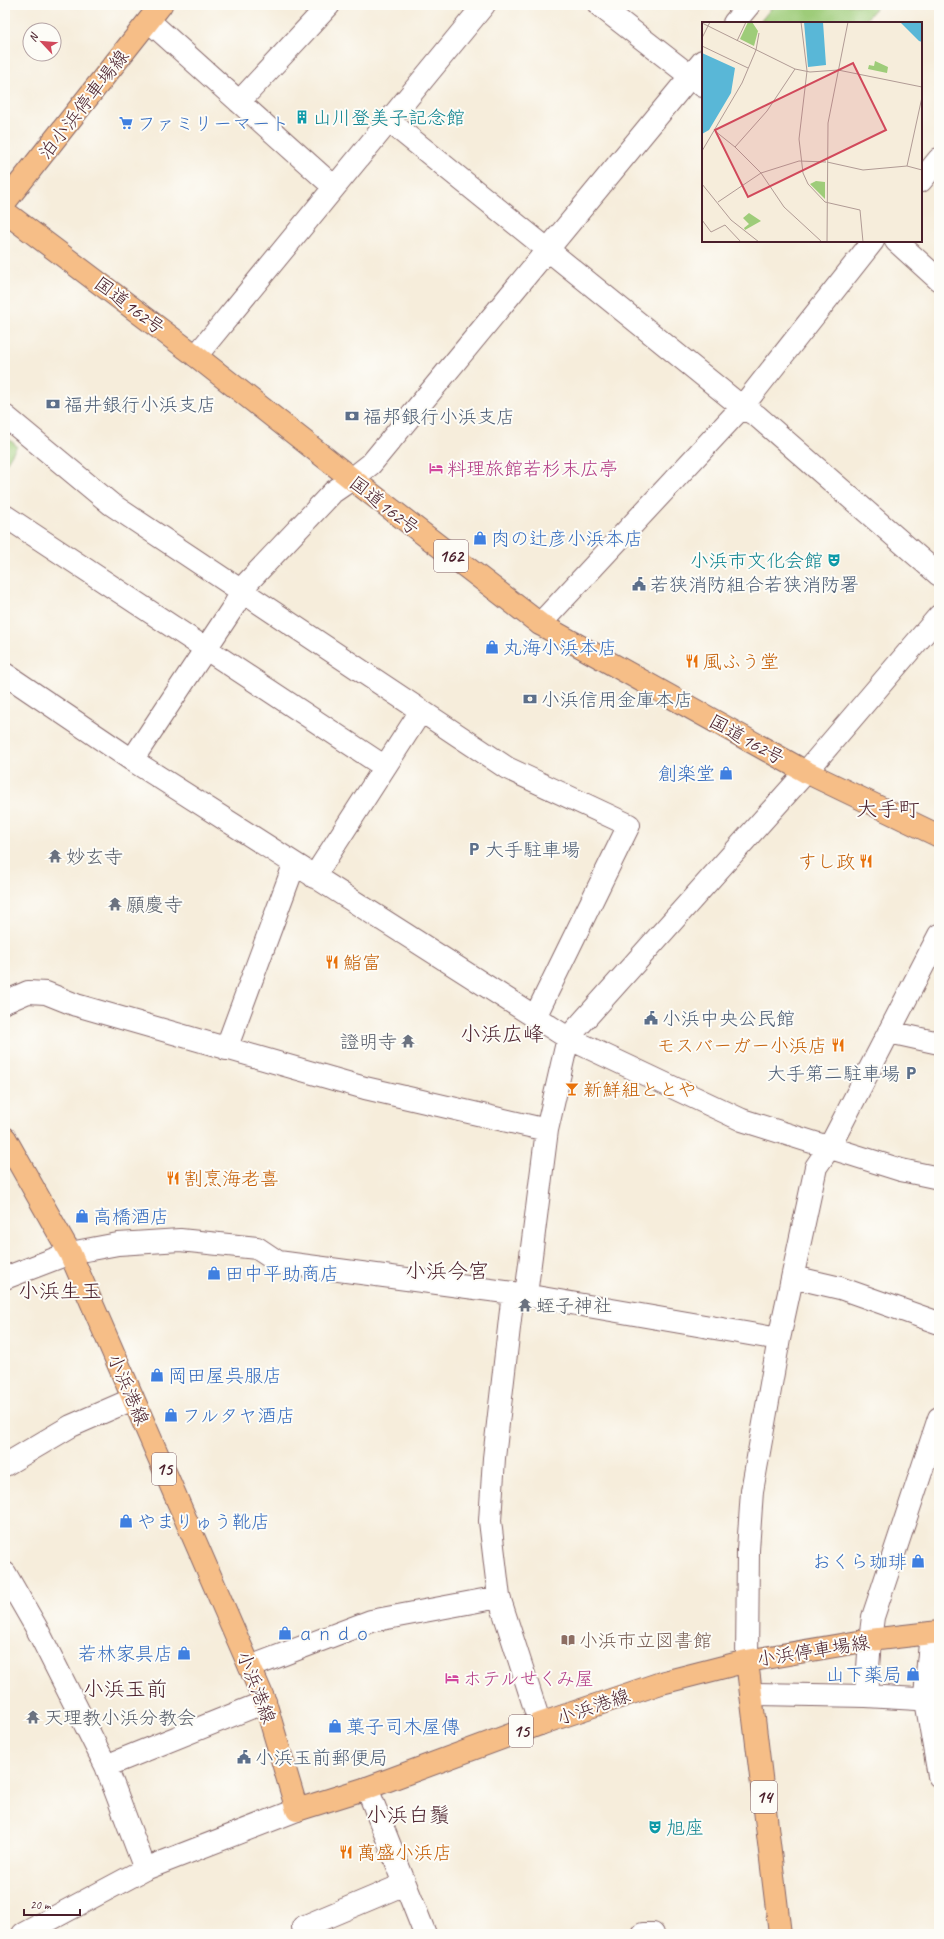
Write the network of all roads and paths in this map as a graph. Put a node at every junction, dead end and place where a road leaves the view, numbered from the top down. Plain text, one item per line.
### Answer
1 (329, 5) edge
2 (484, 5) edge
3 (599, 5) edge
4 (749, 5) edge
5 (155, 13) edge
6 (735, 22) edge
7 (699, 74) edge
8 (238, 102) junction
9 (389, 121) junction
10 (939, 159) edge
11 (922, 180) edge
12 (334, 187) junction
13 (5, 202) edge
14 (5, 212) edge
15 (872, 242) edge
16 (897, 242) edge
17 (548, 251) junction
18 (939, 280) edge
19 (196, 356) junction
20 (742, 407) junction
21 (5, 416) edge
22 (352, 480) junction
23 (5, 516) edge
24 (939, 575) edge
25 (243, 591) junction
26 (939, 616) edge
27 (540, 624) junction
28 (205, 649) junction
29 (5, 674) edge
30 (421, 711) junction
31 (132, 760) junction
32 (385, 767) junction
33 (806, 772) junction
34 (939, 836) edge
35 (294, 865) junction
36 (314, 877) junction
37 (939, 935) edge
38 (5, 1002) edge
39 (535, 1017) junction
40 (889, 1032) junction
41 (568, 1038) junction
42 (939, 1042) edge
43 (226, 1049) junction
44 (547, 1130) junction
45 (5, 1138) edge
46 (829, 1148) junction
47 (939, 1178) edge
48 (70, 1253) junction
49 (793, 1277) junction
50 (5, 1278) edge
51 (520, 1294) junction
52 (939, 1324) edge
53 (779, 1338) junction
54 (133, 1399) junction
55 (939, 1418) edge
56 (5, 1465) edge
57 (5, 1573) edge
58 (499, 1597) junction
59 (935, 1632) edge
60 (870, 1640) junction
61 (747, 1660) junction
62 (250, 1667) junction
63 (751, 1694) junction
64 (932, 1695) edge
65 (866, 1696) junction
66 (265, 1702) junction
67 (540, 1724) junction
68 (106, 1766) junction
69 (939, 1776) edge
70 (368, 1788) junction
71 (297, 1810) junction
72 (145, 1869) junction
73 (405, 1884) junction
74 (303, 1927) dead end
75 (23, 1934) edge
76 (425, 1934) edge
77 (643, 1934) edge
78 (652, 1934) edge
79 (775, 1934) edge
80 (780, 1934) edge

1 - 8 street
2 - 9 street
3 - 7 street
4 - 6 street
5 - 8 street
5 - 13 main road, 泊小浜停車場線
7 - 17 street
8 - 12 street
9 - 12 street
9 - 17 street
10 - 11 street
12 - 19 street
14 - 19 main road, 国道162号 / 162
15 - 20 street
16 - 18 street
17 - 20 street
17 - 22 street
19 - 22 main road, 国道162号 / 162
20 - 24 street
20 - 27 street
21 - 25 street
22 - 25 street
22 - 27 main road, 国道162号 / 162
23 - 28 street
25 - 28 street
25 - 30 street
26 - 33 street
27 - 33 main road, 国道162号 / 162
28 - 31 street
28 - 32 street
29 - 31 street
30 - 32 street
30 - 39 street
31 - 35 street
32 - 36 street
33 - 34 main road, 国道162号 / 162
33 - 41 street
35 - 36 street
35 - 43 street
36 - 39 street
37 - 40 street
38 - 43 street
39 - 41 street
40 - 42 street
40 - 46 street
41 - 44 street
41 - 46 street
43 - 44 street
44 - 51 street
45 - 48 main road, 小浜港線 / 15
46 - 47 street
46 - 49 street
48 - 50 street
48 - 51 street
48 - 54 main road, 小浜港線 / 15
49 - 52 street
49 - 53 street
51 - 53 street
51 - 58 street
53 - 61 street
54 - 56 street
54 - 62 main road, 小浜港線 / 15
55 - 60 street
57 - 68 street
58 - 62 street
58 - 67 street
59 - 60 main road, 小浜停車場線
59 - 64 street
60 - 61 main road, 小浜停車場線
60 - 65 street
61 - 63 main road, 小浜停車場線 / 14
61 - 67 main road, 小浜港線 / 15
62 - 66 main road, 小浜港線 / 15
63 - 65 street
63 - 80 main road, 小浜停車場線 / 14
64 - 65 street
64 - 69 street
66 - 68 street
66 - 71 main road, 小浜港線 / 15
67 - 70 main road, 小浜港線 / 15
68 - 72 street
70 - 71 main road, 小浜港線 / 15
70 - 73 street
71 - 72 street
72 - 75 street
73 - 74 street
73 - 76 street
77 - 78 street
79 - 80 street

